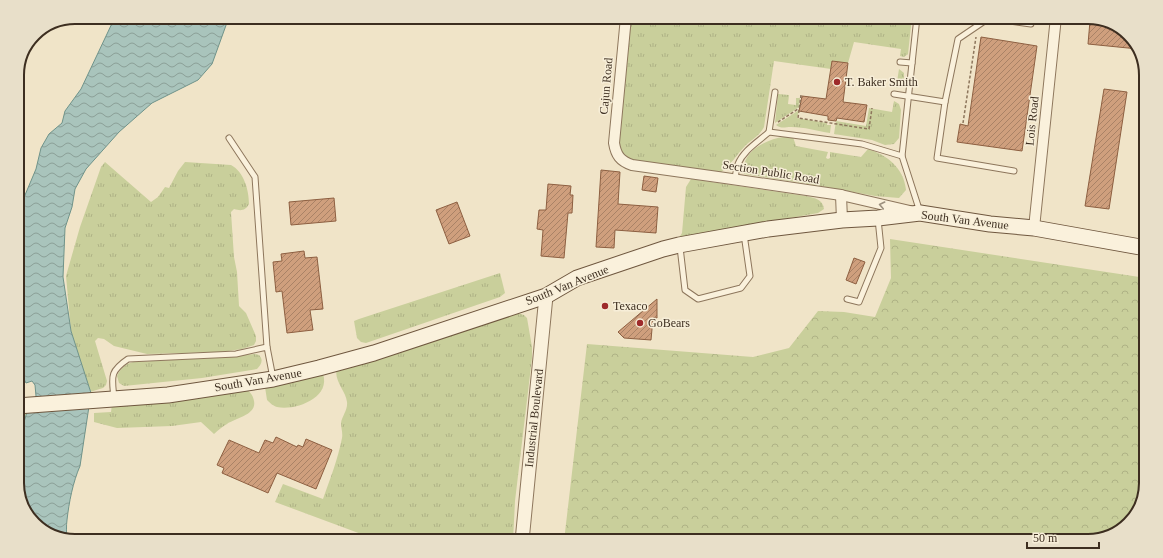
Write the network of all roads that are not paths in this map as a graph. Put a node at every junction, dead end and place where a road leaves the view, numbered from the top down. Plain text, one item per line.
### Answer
1 (625, 24) edge
2 (916, 24) edge
3 (980, 24) edge
4 (1055, 24) edge
5 (900, 62) dead end
6 (912, 63) junction
7 (775, 92) dead end
8 (894, 94) dead end
9 (908, 96) junction
10 (945, 102) junction
11 (769, 130) junction
12 (229, 138) dead end
13 (902, 156) junction
14 (618, 157) joint
15 (1014, 172) dead end
16 (735, 179) junction
17 (841, 195) junction
18 (920, 213) junction
19 (878, 218) junction
20 (842, 220) junction
21 (1034, 228) junction
22 (744, 233) junction
23 (680, 245) junction
24 (1139, 247) edge
25 (546, 296) junction
26 (847, 299) dead end
27 (267, 347) junction
28 (273, 378) junction
29 (114, 399) junction
30 (24, 405) edge
31 (523, 534) edge

1 - 14 street, Cajun Road
2 - 6 lane
3 - 10 lane
4 - 21 street, Lois Road
5 - 6 lane
6 - 9 lane
7 - 11 lane
8 - 9 lane
9 - 10 lane
9 - 13 lane
10 - 15 lane
11 - 13 lane
11 - 16 lane
12 - 27 lane
13 - 18 lane
14 - 16 street, Section Public Road
16 - 17 street, Section Public Road
18 -> 17 street, Section Public Road
17 - 20 street
18 - 19 main road, South Van Avenue
18 - 21 main road, South Van Avenue
19 - 20 main road, South Van Avenue
19 - 26 lane
20 - 22 main road, South Van Avenue
21 - 24 main road, South Van Avenue
22 - 23 main road, South Van Avenue
22 - 23 lane
23 - 25 main road, South Van Avenue
25 - 28 main road, South Van Avenue
25 - 31 street, Industrial Boulevard
27 - 28 lane
27 - 29 lane
28 - 29 main road, South Van Avenue
29 - 30 main road, South Van Avenue

